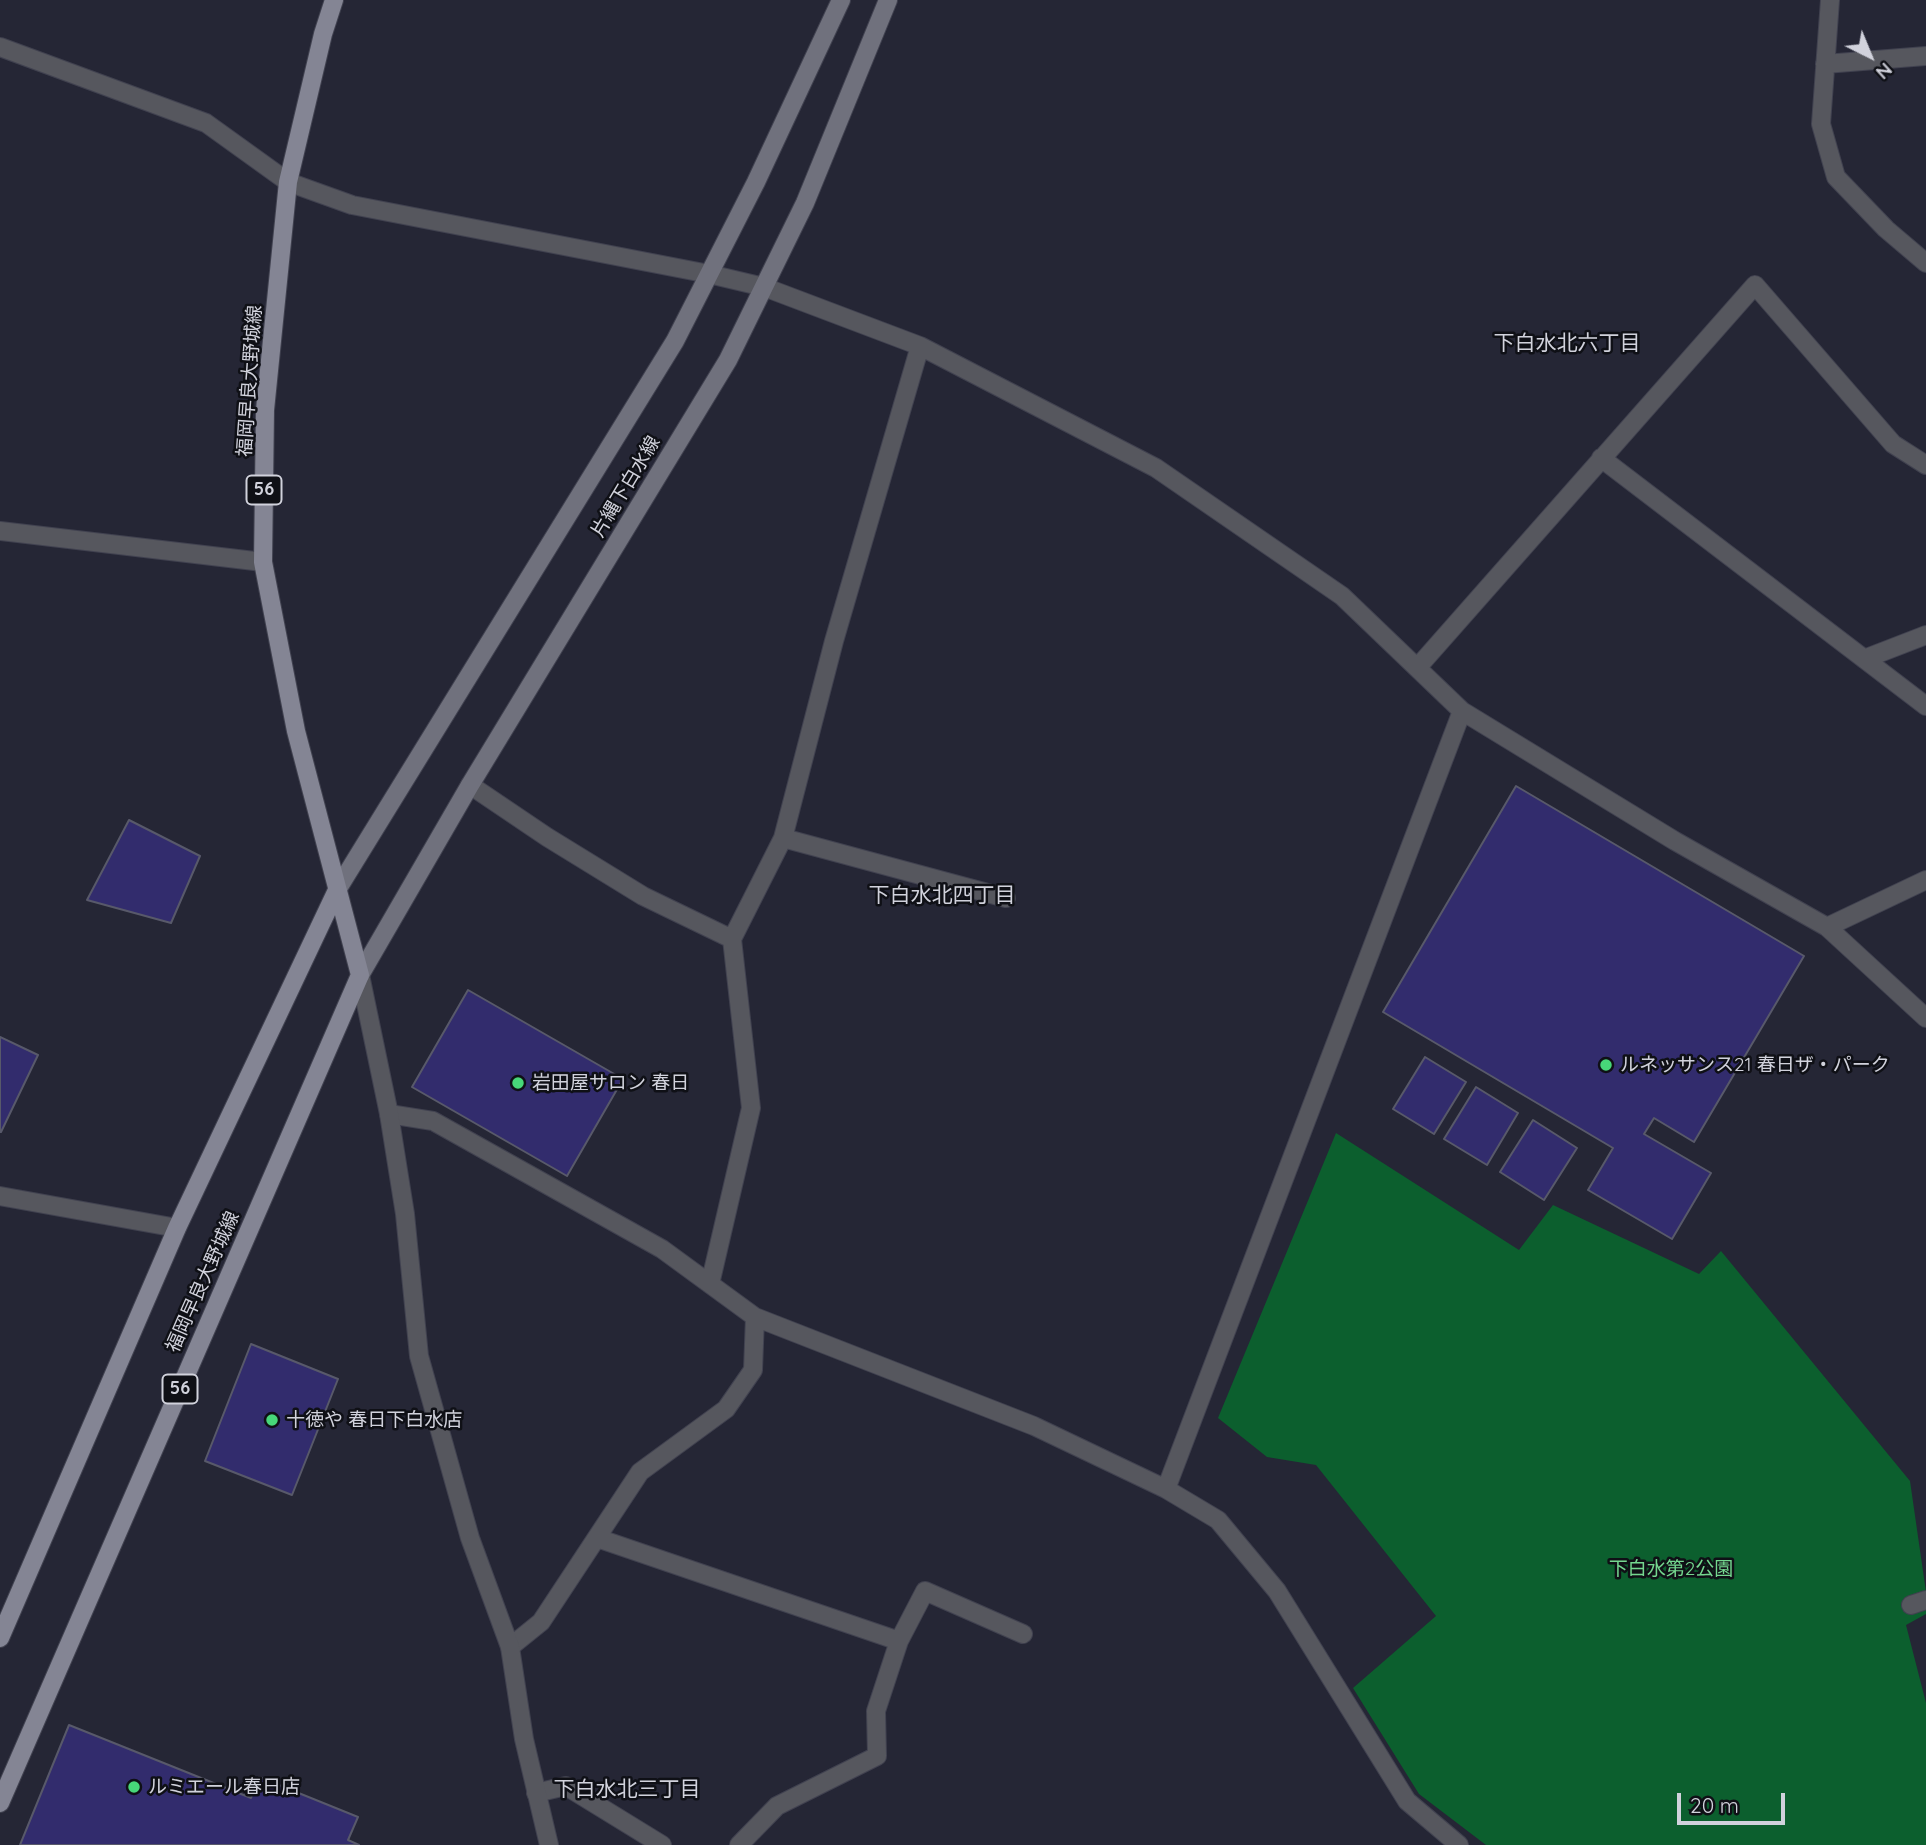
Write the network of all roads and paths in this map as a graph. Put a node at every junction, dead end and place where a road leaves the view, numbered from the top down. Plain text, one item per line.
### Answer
1 (334, 0) edge
2 (841, 0) edge
3 (888, 0) edge
4 (1830, 0) edge
5 (0, 47) edge
6 (1926, 56) edge
7 (1825, 64) junction
8 (288, 182) junction
9 (1926, 263) edge
10 (709, 274) junction
11 (764, 287) junction
12 (920, 346) junction
13 (1601, 458) junction
14 (1926, 465) edge
15 (0, 531) edge
16 (263, 562) junction
17 (1926, 635) edge
18 (1864, 659) junction
19 (1417, 668) junction
20 (1926, 706) edge
21 (1462, 711) junction
22 (470, 785) junction
23 (783, 838) junction
24 (1926, 880) edge
25 (337, 890) junction
26 (1006, 898) dead end
27 (1827, 927) junction
28 (732, 939) junction
29 (360, 975) junction
30 (1926, 1018) edge
31 (389, 1114) junction
32 (0, 1196) edge
33 (177, 1228) junction
34 (710, 1284) junction
35 (755, 1317) junction
36 (1166, 1489) junction
37 (597, 1538) junction
38 (1023, 1634) dead end
39 (0, 1638) edge
40 (900, 1642) junction
41 (510, 1647) junction
42 (536, 1793) junction
43 (0, 1803) edge
44 (549, 1845) edge
45 (662, 1845) edge
46 (739, 1845) edge
47 (1459, 1845) edge

1 - 8 main road, 福岡早良大野城線 / 56
2 - 10 main road, 片縄下白水線
3 - 11 main road, 片縄下白水線
4 - 7 street
5 - 8 street
6 - 7 street
7 - 9 street
8 - 10 street
8 - 16 main road, 福岡早良大野城線 / 56
10 - 11 street
10 - 25 main road, 片縄下白水線
11 - 12 street
11 - 22 main road, 片縄下白水線
12 - 19 street
12 - 23 street
13 - 14 street
13 - 18 street
13 - 19 street
15 - 16 street
16 - 25 main road, 福岡早良大野城線 / 56
17 - 18 street
18 - 20 street
19 - 21 street
21 - 27 street
21 - 36 street
22 - 28 street
22 - 29 main road, 片縄下白水線
23 - 26 street
23 - 28 street
24 - 27 street
25 - 29 main road, 福岡早良大野城線 / 56
25 - 33 main road
27 - 30 street
28 - 34 street
29 - 31 street
29 - 43 main road, 福岡早良大野城線 / 56
31 - 34 street
31 - 41 street
32 - 33 street
33 - 39 main road
34 - 35 street
35 - 36 street
35 - 37 street
36 - 47 street
37 - 40 street
37 - 41 street
38 - 40 street
40 - 46 street
41 - 42 street
42 - 44 street
42 - 45 street

